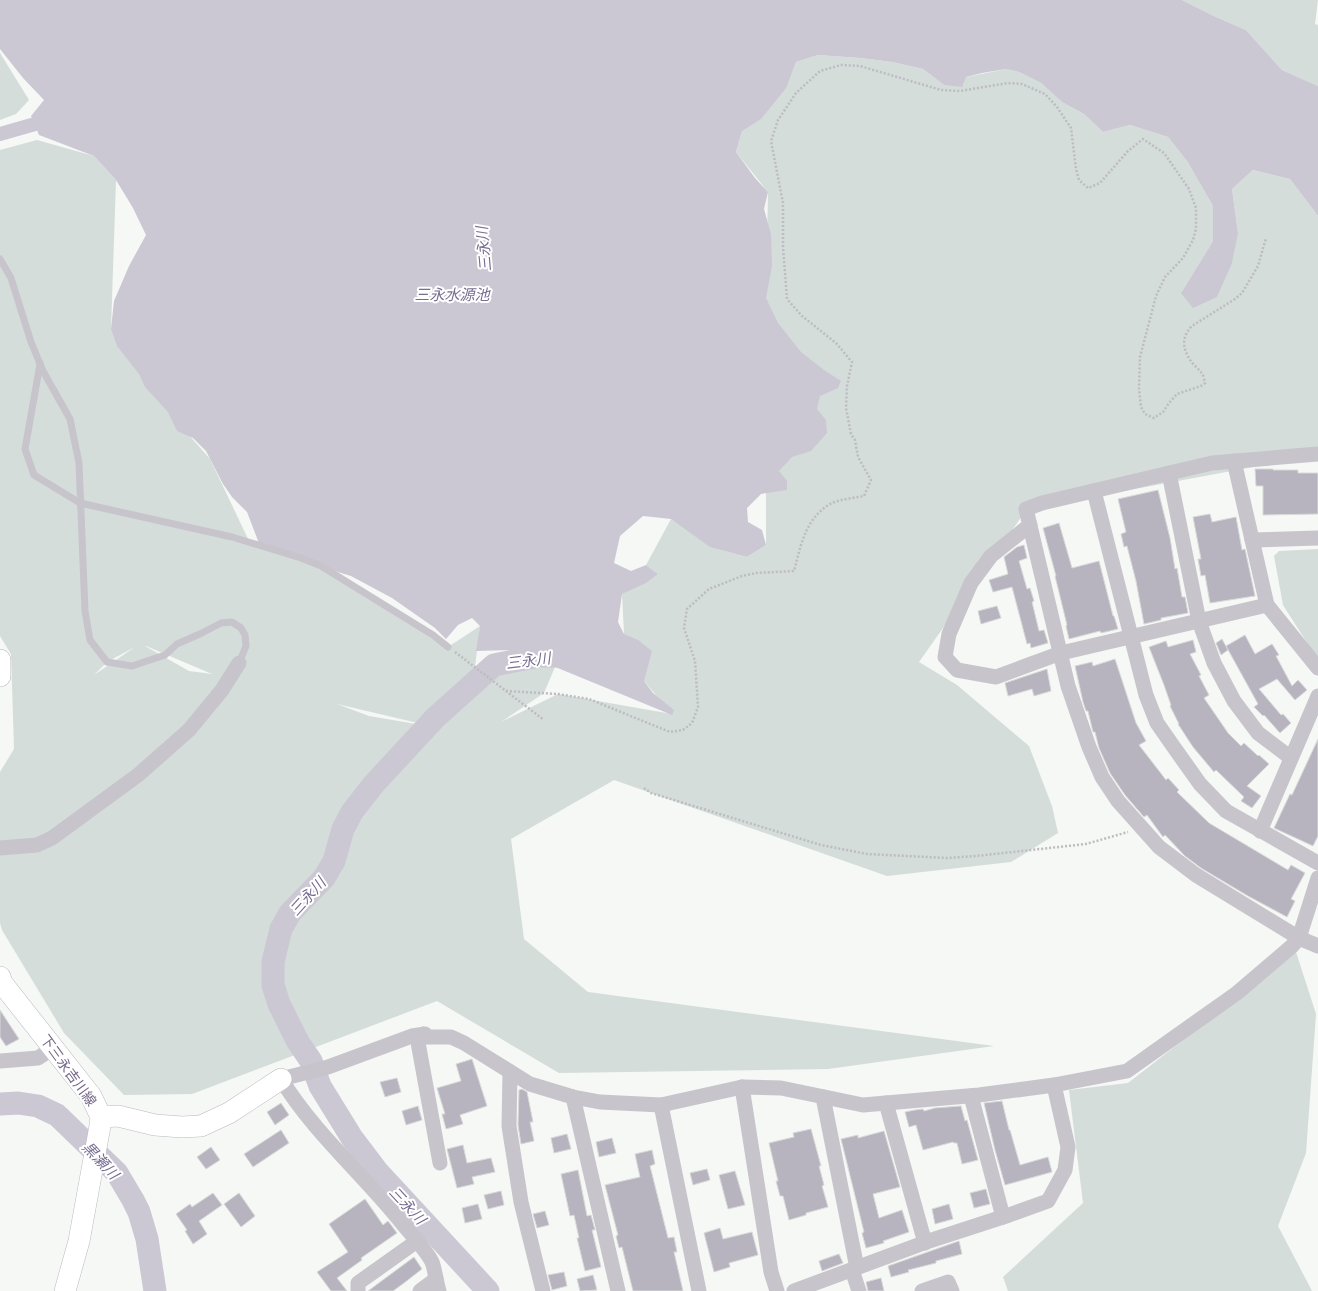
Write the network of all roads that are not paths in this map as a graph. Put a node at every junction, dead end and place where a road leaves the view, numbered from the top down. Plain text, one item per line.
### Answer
1 (0, 259) edge
2 (40, 364) junction
3 (1318, 454) edge
4 (1234, 461) junction
5 (1169, 473) junction
6 (1094, 491) junction
7 (80, 503) junction
8 (1030, 525) junction
9 (1318, 538) edge
10 (1252, 540) junction
11 (1267, 605) junction
12 (1199, 621) junction
13 (1130, 637) junction
14 (448, 647) road end
15 (1061, 653) junction
16 (0, 660) edge
17 (239, 663) joint
18 (1318, 668) edge
19 (0, 676) edge
20 (1318, 696) edge
21 (1291, 758) junction
22 (1260, 830) junction
23 (0, 848) edge
24 (1318, 863) edge
25 (1318, 878) edge
26 (1299, 938) junction
27 (1318, 946) edge
28 (0, 977) edge
29 (417, 1037) junction
30 (53, 1048) junction
31 (0, 1061) edge
32 (510, 1072) junction
33 (281, 1079) junction
34 (1054, 1085) junction
35 (742, 1087) junction
36 (971, 1096) junction
37 (573, 1097) junction
38 (823, 1097) junction
39 (886, 1103) junction
40 (661, 1105) junction
41 (101, 1121) junction
42 (440, 1163) dead end
43 (1003, 1217) junction
44 (417, 1241) junction
45 (925, 1243) junction
46 (855, 1269) junction
47 (437, 1285) edge
48 (65, 1291) edge
49 (358, 1291) edge
50 (420, 1291) edge
51 (543, 1291) edge
52 (618, 1291) edge
53 (699, 1291) edge
54 (777, 1291) edge
55 (794, 1291) edge
56 (859, 1291) edge
57 (922, 1291) edge
58 (952, 1291) edge

1 - 2 lane
2 - 7 lane
2 - 7 lane
3 - 4 street
4 - 5 street
4 - 10 street
5 - 6 street
5 - 12 street
6 - 8 street
6 - 13 street
7 - 14 lane
7 - 17 lane
8 - 15 street
8 - 15 street
9 - 10 street
10 - 11 street
11 - 12 street
11 - 18 street
12 - 13 street
12 - 21 street
13 - 15 street
13 - 22 street
15 - 26 street
16 - 19 main road
17 - 23 street
20 - 21 street
21 - 22 street
22 - 24 street
25 - 26 street
26 - 27 street
26 - 34 street
28 - 30 main road, 下三永吉川線
29 - 32 street
29 - 33 street
29 - 42 street
30 - 31 street
30 - 41 main road, 下三永吉川線
32 - 37 street
32 - 51 street
33 - 41 main road
33 - 44 street
34 - 36 street
34 - 43 street
35 - 38 street
35 - 40 street
35 - 54 street
36 - 39 street
36 - 43 street
37 - 40 street
37 - 52 street
38 - 39 street
38 - 46 street
39 - 45 street
40 - 53 street
41 - 48 main road
43 - 45 street
44 - 47 street
44 - 49 street
45 - 46 street
46 - 55 street
46 - 56 street
47 - 50 street
57 - 58 street

